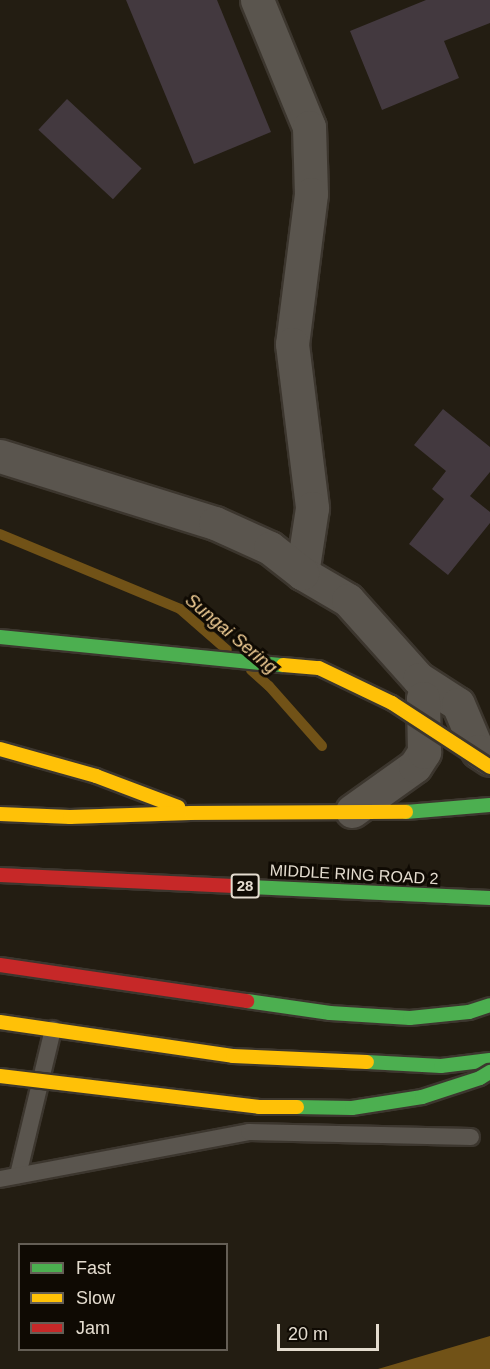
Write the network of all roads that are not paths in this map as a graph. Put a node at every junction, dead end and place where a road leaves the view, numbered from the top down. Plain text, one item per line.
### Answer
1 (257, 0) edge
2 (0, 456) edge
3 (302, 573) junction
4 (0, 637) edge
5 (419, 679) junction
6 (0, 750) edge
7 (490, 759) edge
8 (490, 767) edge
9 (490, 805) edge
10 (352, 811) junction
11 (191, 813) junction
12 (0, 814) edge
13 (0, 875) edge
14 (490, 898) edge
15 (0, 965) edge
16 (490, 1005) edge
17 (0, 1022) edge
18 (53, 1029) junction
19 (490, 1060) edge
20 (490, 1072) edge
21 (0, 1076) edge
22 (471, 1137) dead end
23 (18, 1175) junction
24 (0, 1179) edge

1 - 3 street
2 - 3 street
3 - 5 street
4 - 8 highway, bridge
5 - 7 street
5 - 10 street
6 - 11 highway
9 - 10 highway
10 - 11 highway
11 - 12 highway
13 - 14 highway, MIDDLE RING ROAD 2 / 28
15 - 16 highway
17 - 18 highway
18 - 19 highway
18 - 23 lane
20 - 21 highway, bridge
22 - 23 lane
23 - 24 lane

